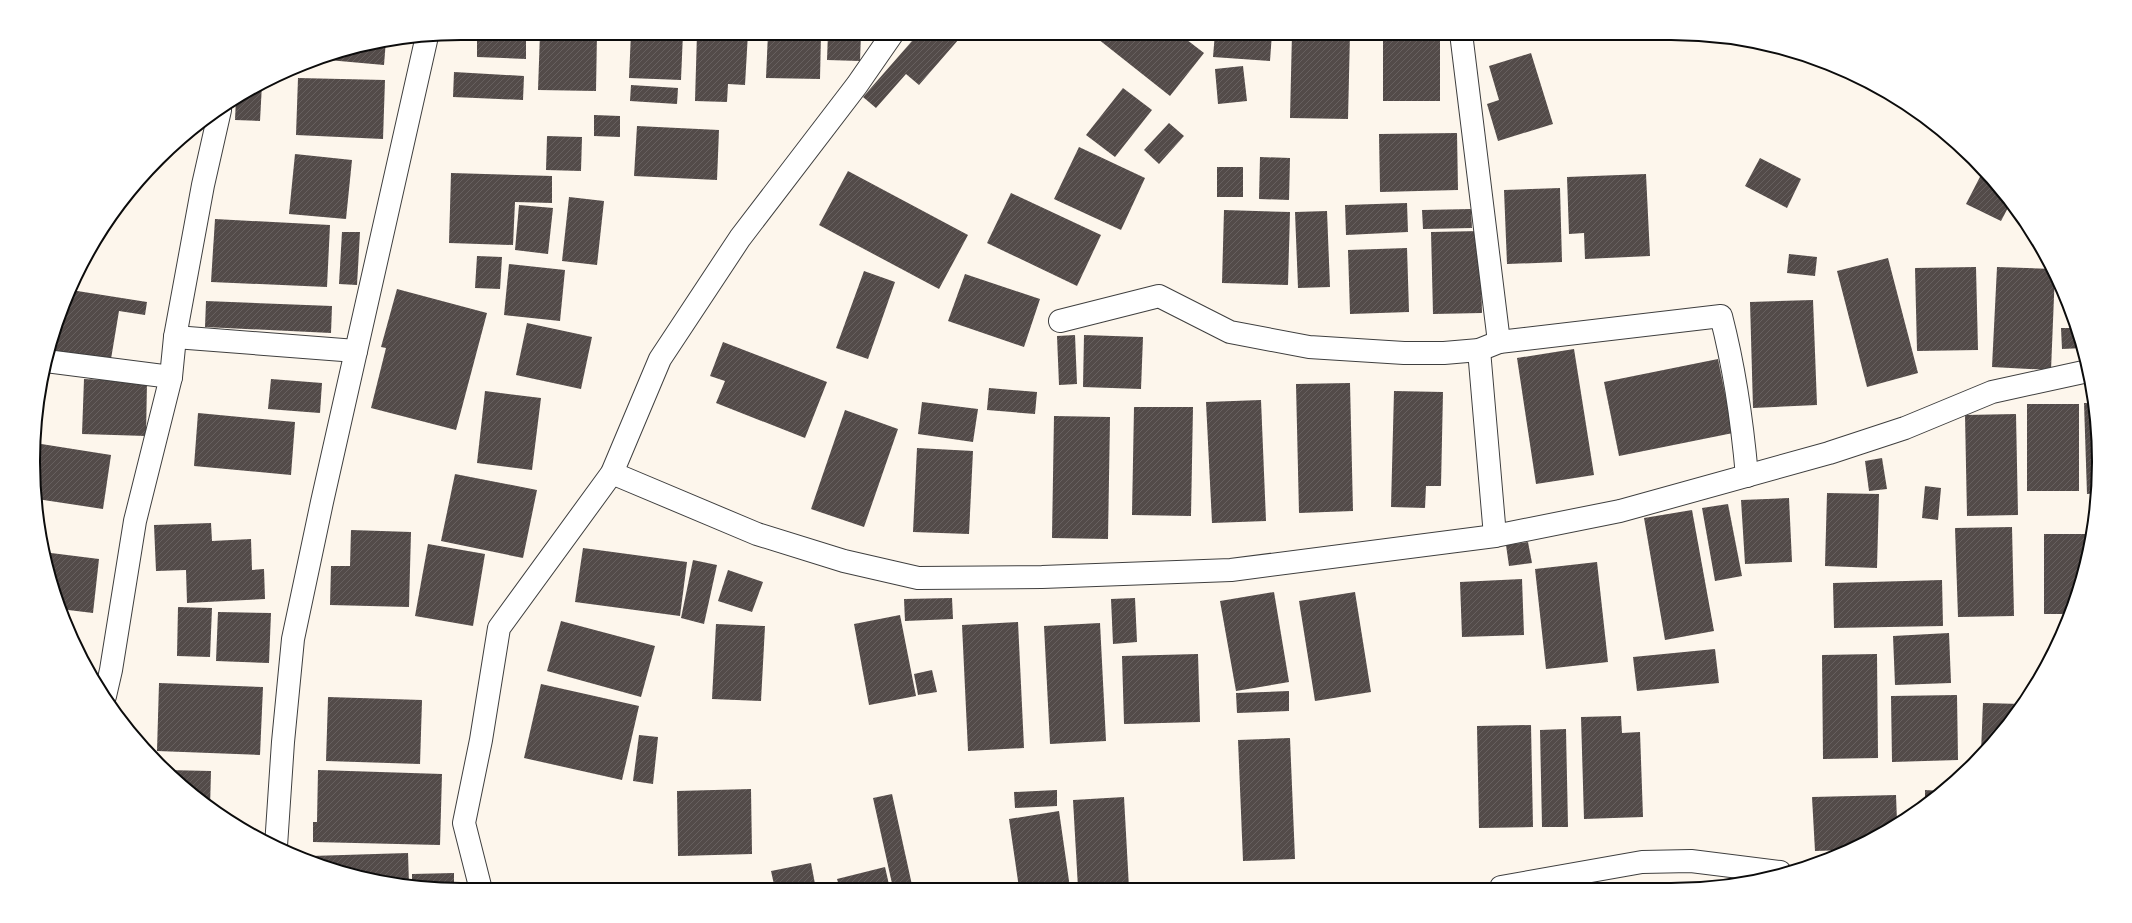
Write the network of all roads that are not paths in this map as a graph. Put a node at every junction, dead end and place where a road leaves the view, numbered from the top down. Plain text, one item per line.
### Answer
1 (888, 40) edge
2 (1462, 40) edge
3 (426, 42) edge
4 (218, 117) edge
5 (1060, 321) dead end
6 (175, 337) junction
7 (1499, 342) junction
8 (1479, 350) junction
9 (356, 352) junction
10 (52, 362) edge
11 (2082, 372) edge
12 (171, 377) junction
13 (612, 473) junction
14 (1747, 476) junction
15 (1495, 536) junction
16 (106, 688) edge
17 (276, 841) edge
18 (1771, 871) edge
19 (478, 883) edge
20 (1524, 883) edge

1 - 13 street
2 - 7 street
3 - 9 street
4 - 6 street
5 - 8 street
6 - 9 street
6 - 12 street
7 - 8 street
7 - 14 street
8 - 15 street
9 - 17 street
10 - 12 street
11 - 14 street
12 - 16 street
13 - 15 street
13 - 19 street
14 - 15 street
18 - 20 street

